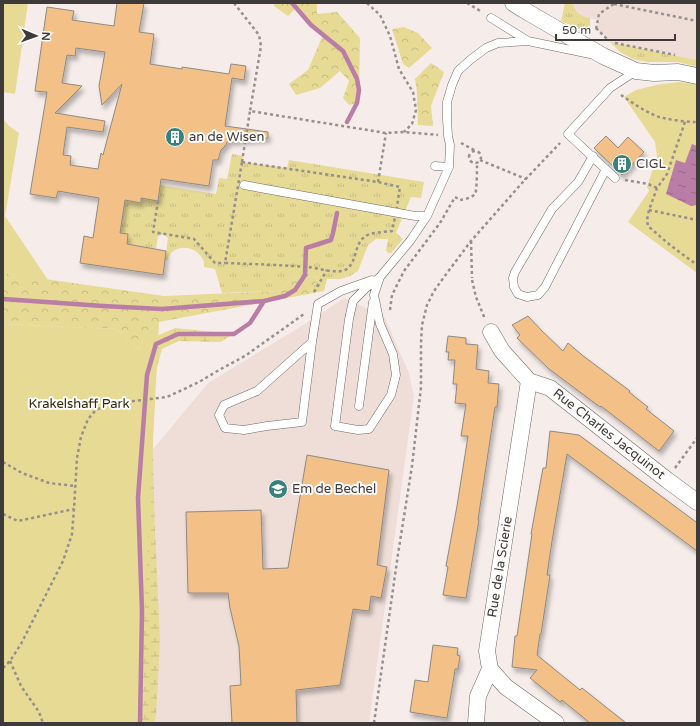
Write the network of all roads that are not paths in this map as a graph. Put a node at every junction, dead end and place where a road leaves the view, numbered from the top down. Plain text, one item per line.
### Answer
1 (513, 3) edge
2 (491, 18) road end
3 (528, 41) junction
4 (603, 56) junction
5 (636, 71) junction
6 (697, 76) edge
7 (593, 156) junction
8 (435, 166) dead end
9 (449, 167) junction
10 (606, 169) junction
11 (615, 178) road end
12 (244, 185) dead end
13 (427, 216) junction
14 (380, 277) junction
15 (374, 295) junction
16 (491, 332) road end
17 (312, 342) junction
18 (529, 381) junction
19 (359, 406) dead end
20 (697, 502) edge
21 (490, 669) junction
22 (476, 723) edge
23 (556, 723) edge

1 - 4 street
2 - 3 lane
3 - 4 lane
3 - 9 lane
4 - 5 street
5 - 6 street
5 - 7 lane
7 - 10 lane
7 - 10 lane
8 - 9 lane
9 - 13 lane
10 - 11 lane
12 - 13 lane
13 - 14 lane
14 - 15 lane
14 - 15 lane
14 - 17 lane
15 - 19 lane
16 - 18 street, Rue Charles Jacquinot
17 - 17 lane
18 - 20 street, Rue Charles Jacquinot
18 - 21 street, Rue de la Scierie
21 - 22 street
21 - 23 street

